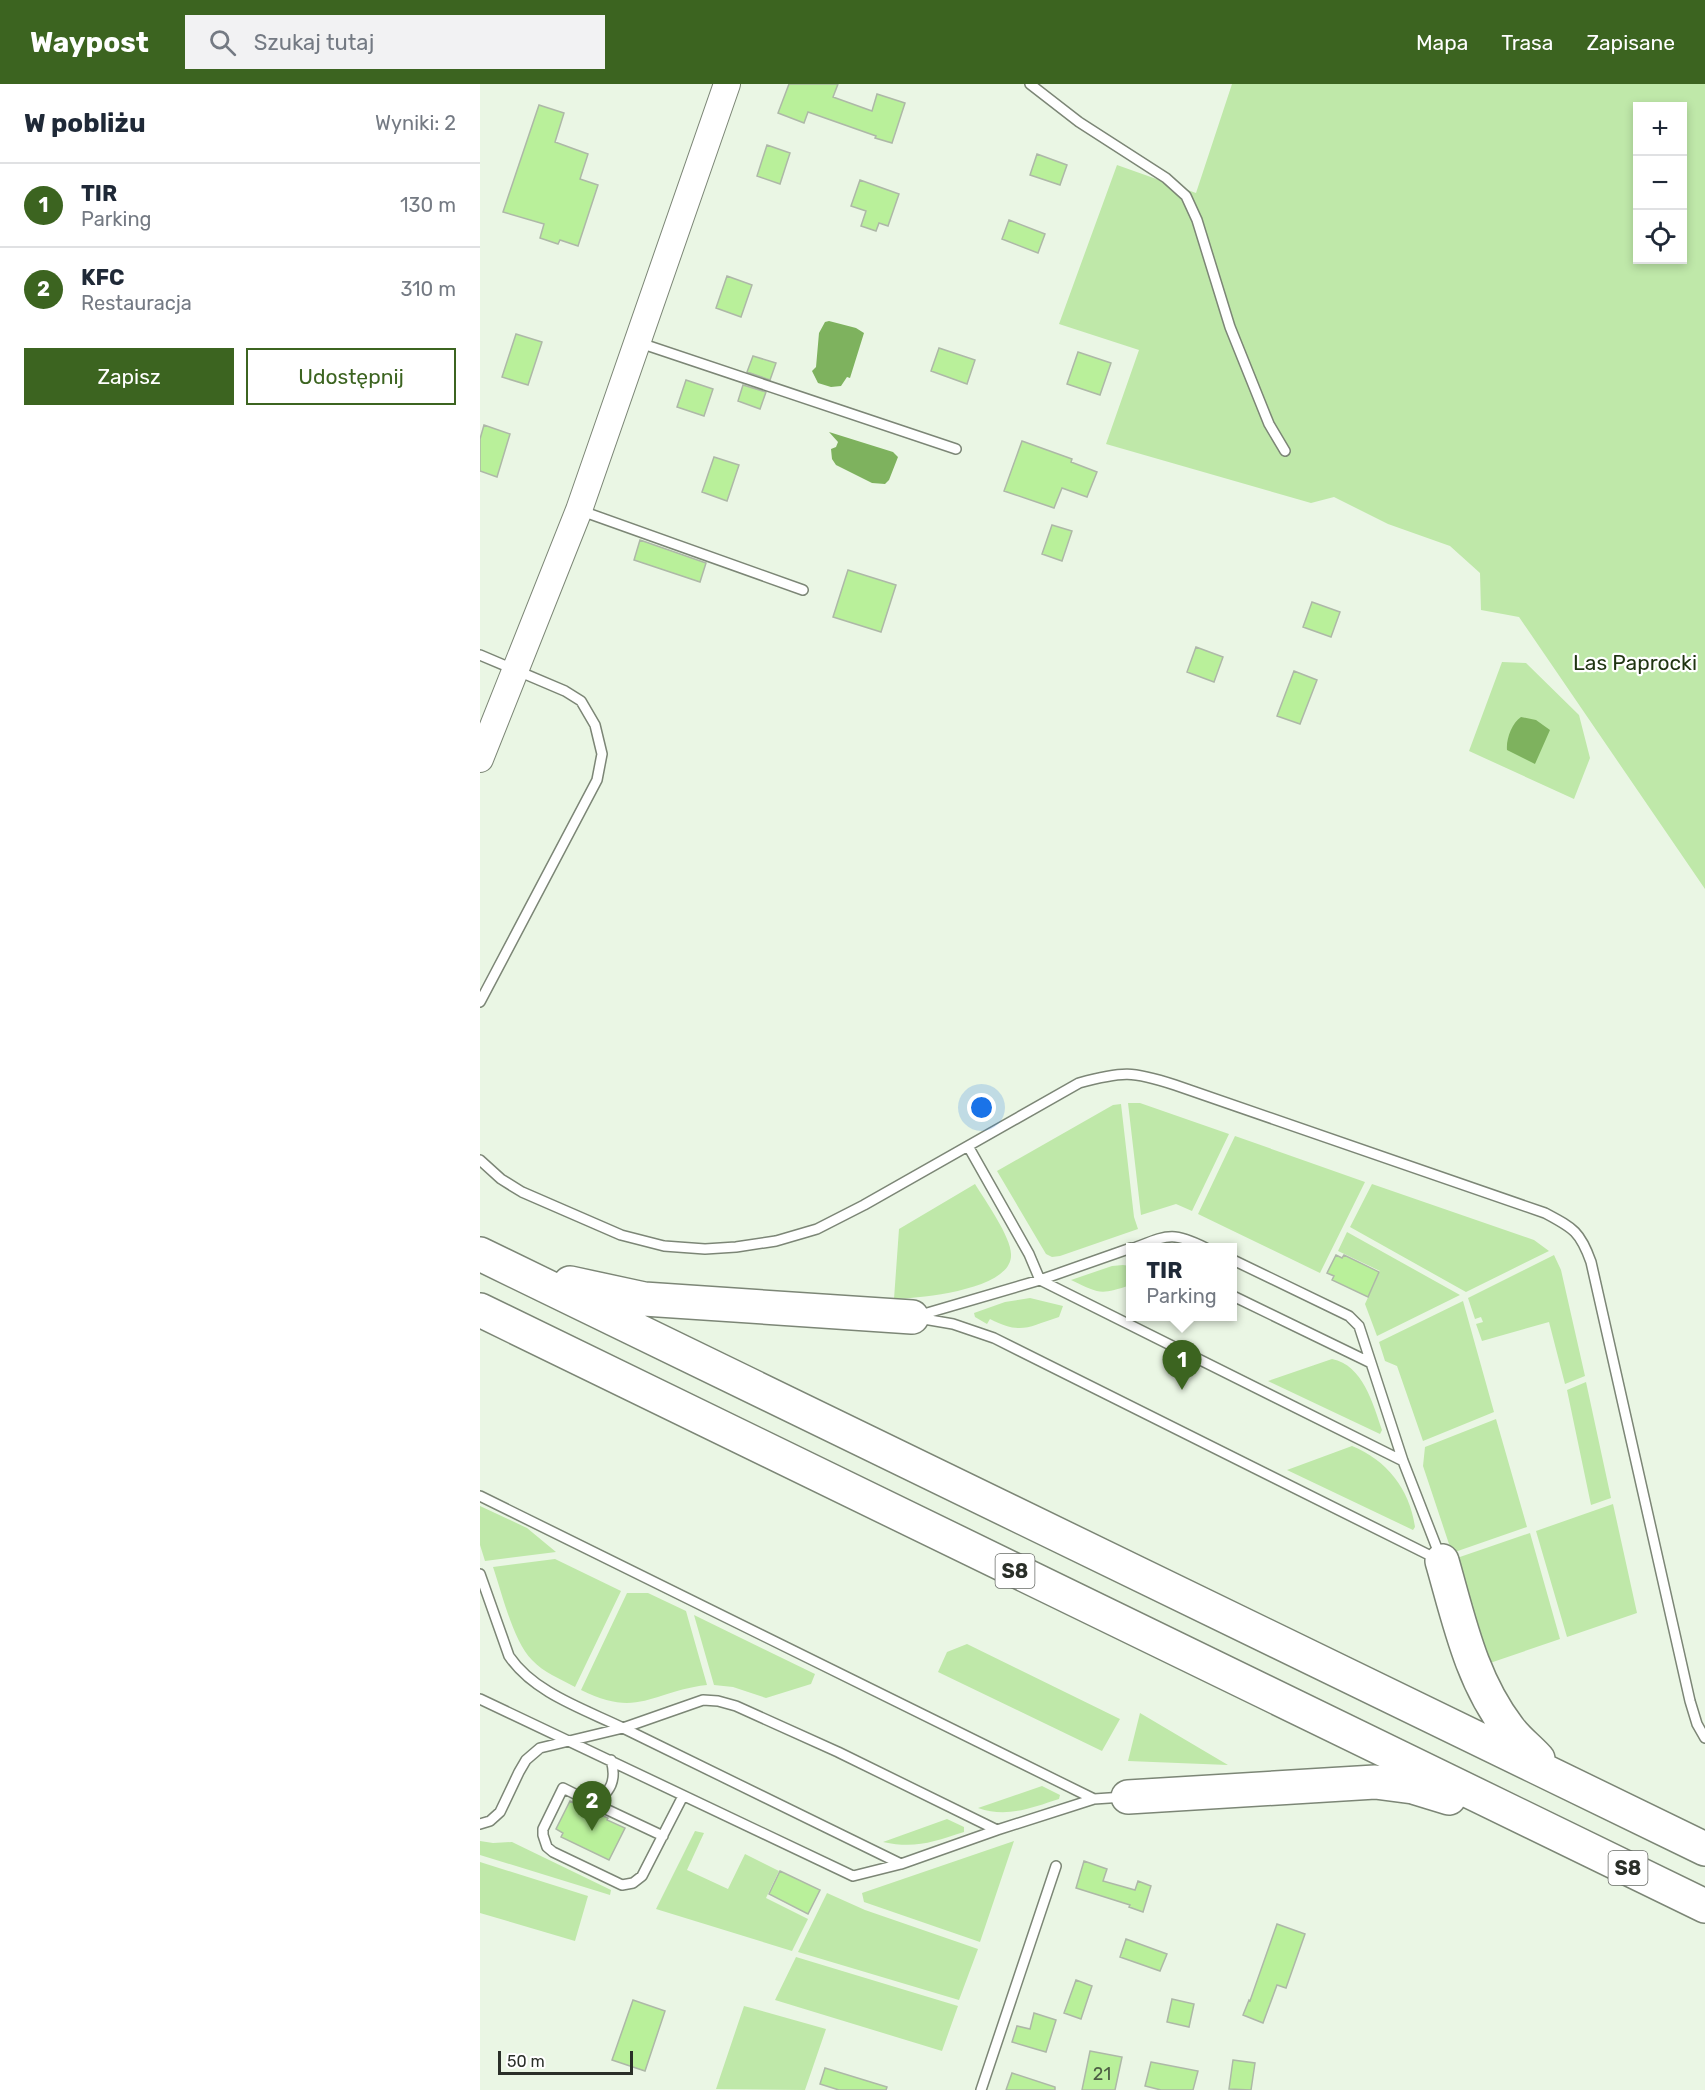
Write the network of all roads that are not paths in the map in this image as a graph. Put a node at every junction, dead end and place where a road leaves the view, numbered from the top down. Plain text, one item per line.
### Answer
1 (727, 84) edge
2 (1030, 84) edge
3 (638, 342) junction
4 (956, 449) dead end
5 (1285, 451) dead end
6 (579, 510) junction
7 (803, 590) dead end
8 (480, 655) edge
9 (516, 670) junction
10 (480, 759) edge
11 (480, 1002) edge
12 (968, 1146) junction
13 (480, 1160) edge
14 (1146, 1243) edge
15 (1196, 1243) edge
16 (1126, 1250) edge
17 (480, 1254) edge
18 (1237, 1262) edge
19 (509, 1268) junction
20 (1040, 1280) junction
21 (1237, 1298) edge
22 (480, 1310) edge
23 (912, 1317) junction
24 (1369, 1362) junction
25 (1403, 1461) junction
26 (480, 1496) edge
27 (1442, 1561) junction
28 (480, 1574) edge
29 (480, 1699) edge
30 (623, 1728) junction
31 (1705, 1738) edge
32 (571, 1741) junction
33 (611, 1760) junction
34 (1557, 1777) junction
35 (683, 1796) junction
36 (1128, 1797) joint
37 (1094, 1799) junction
38 (593, 1803) junction
39 (480, 1824) edge
40 (997, 1830) junction
41 (1551, 1831) junction
42 (663, 1836) junction
43 (1705, 1849) edge
44 (901, 1864) junction
45 (1056, 1866) dead end
46 (1705, 1906) edge
47 (981, 2090) edge

1 - 3 street
2 - 5 lane
3 - 4 lane
3 - 6 street
6 - 7 lane
6 - 9 street
8 - 9 lane
9 - 10 street
9 - 11 lane
12 - 13 lane
12 - 20 lane
12 - 31 lane
14 - 15 lane
16 - 20 lane
17 - 19 highway, S8
18 - 24 lane
19 - 23 highway
19 - 34 highway, S8
20 - 23 lane
20 - 25 lane
21 - 24 lane
22 - 41 highway, S8
23 - 27 lane
24 - 25 lane
25 - 27 lane
26 - 37 lane
27 - 34 highway
28 - 30 lane
29 - 32 lane
30 - 32 lane
30 - 40 lane
30 - 44 lane
32 - 33 lane
32 - 39 lane
33 - 35 lane
33 - 38 lane
34 - 43 highway, S8
35 - 42 lane
35 - 44 lane
36 - 37 lane
36 - 41 highway
37 - 40 lane
38 - 42 lane
38 - 42 lane
40 - 44 lane
41 - 46 highway, S8
45 - 47 lane

